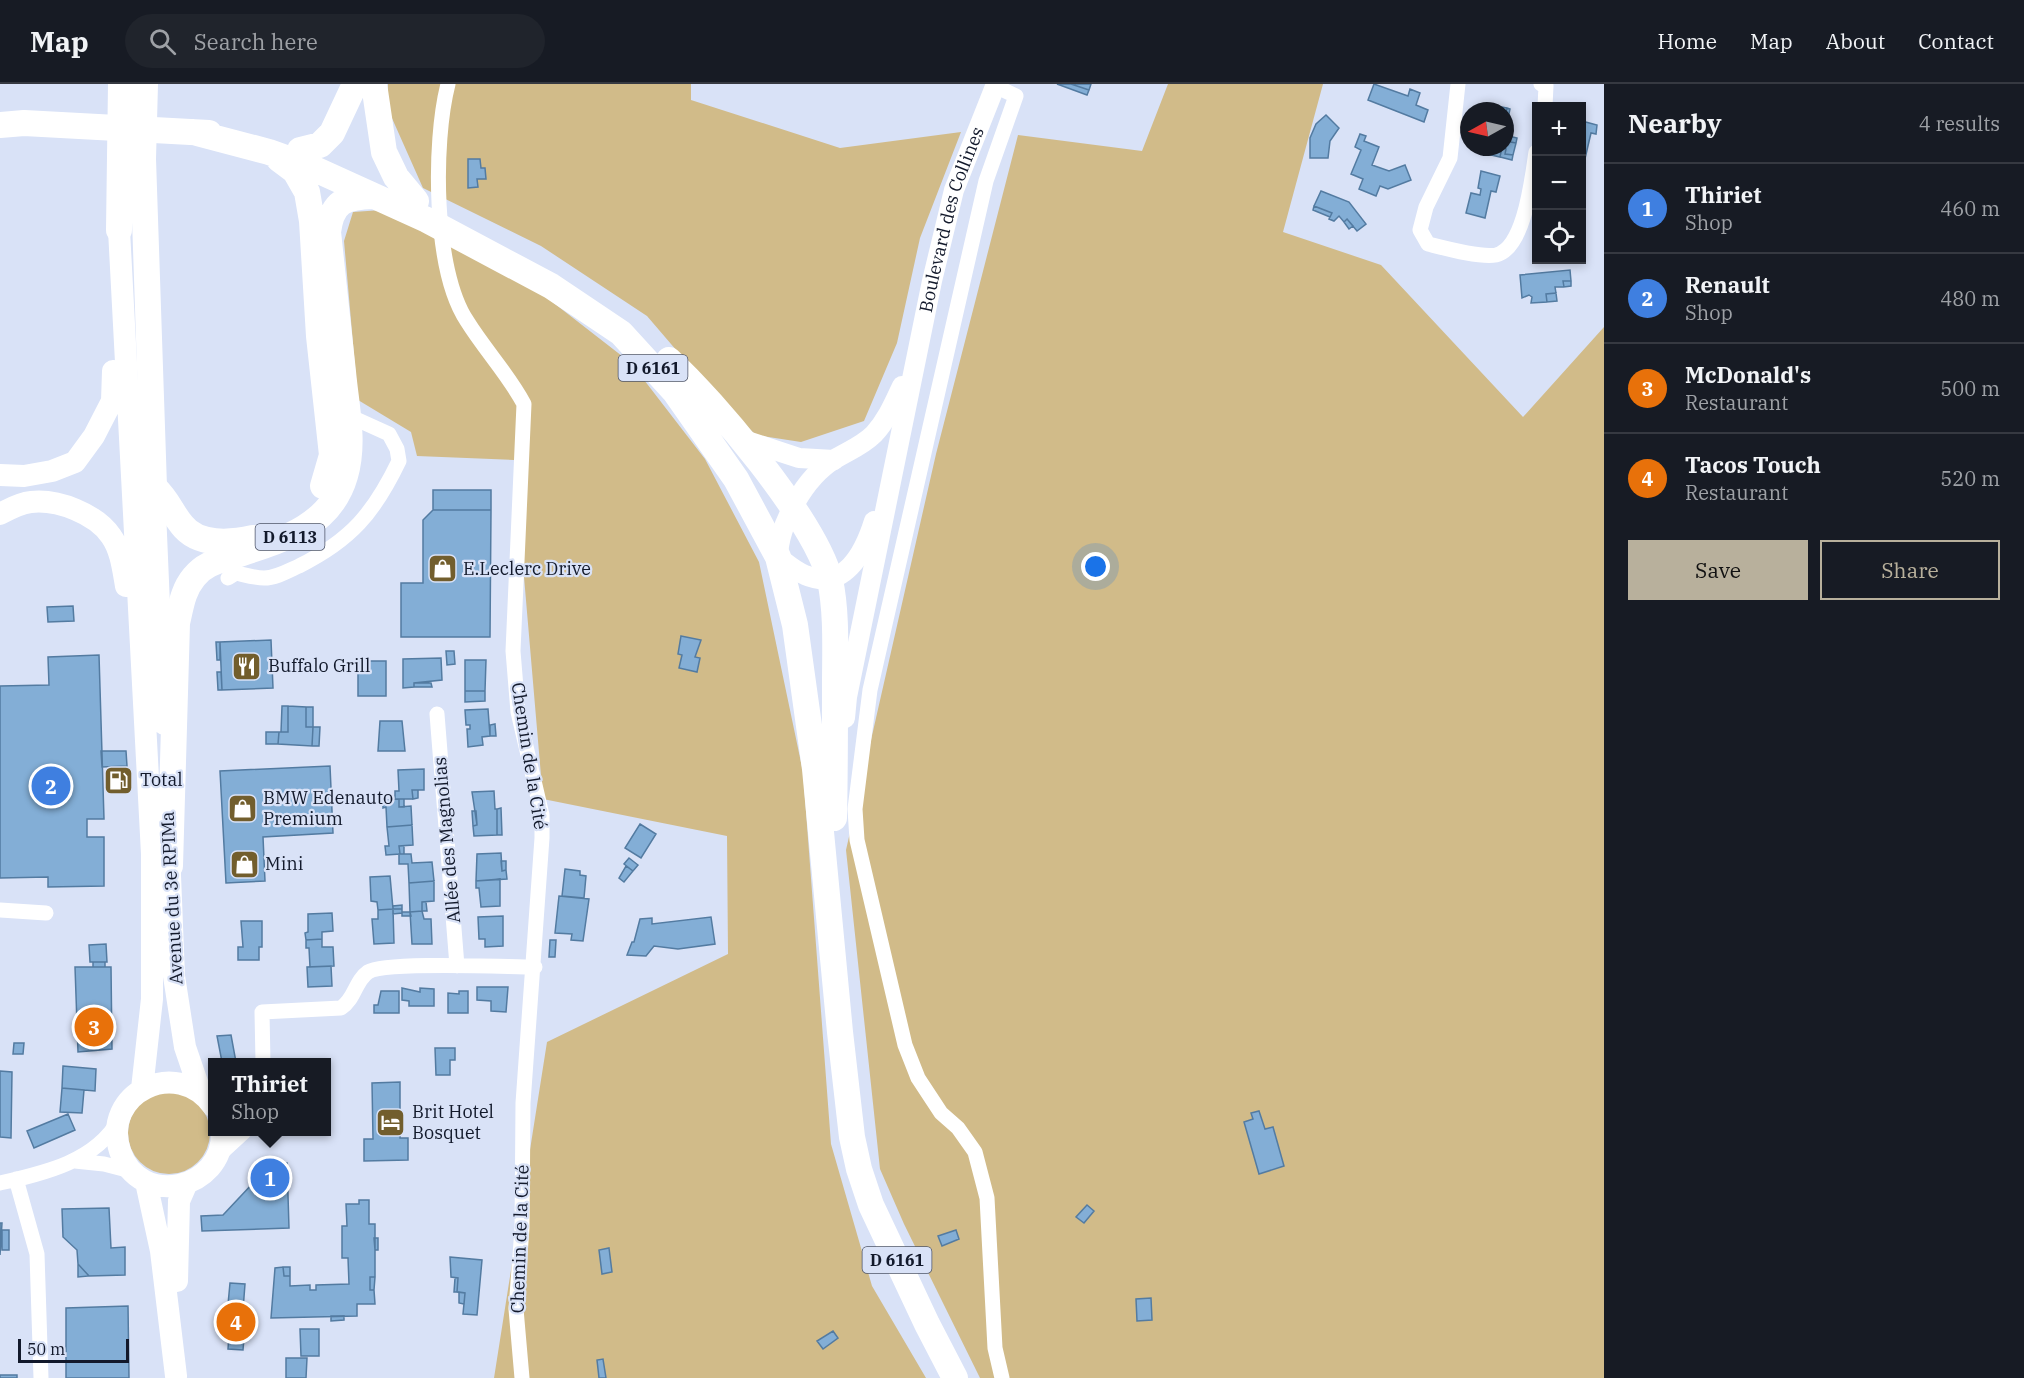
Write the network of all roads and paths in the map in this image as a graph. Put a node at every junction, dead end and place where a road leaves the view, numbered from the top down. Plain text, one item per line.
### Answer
1 (121, 84) edge
2 (145, 84) edge
3 (355, 84) edge
4 (374, 84) edge
5 (448, 84) edge
6 (1458, 84) edge
7 (1541, 84) edge
8 (995, 85) edge
9 (1545, 102) edge
10 (0, 124) edge
11 (193, 132) junction
12 (300, 150) junction
13 (269, 152) junction
14 (1535, 156) edge
15 (373, 196) junction
16 (424, 209) junction
17 (119, 230) junction
18 (466, 233) junction
19 (915, 357) junction
20 (341, 429) junction
21 (388, 434) junction
22 (741, 439) junction
23 (834, 460) junction
24 (0, 475) edge
25 (154, 487) junction
26 (890, 487) junction
27 (793, 508) junction
28 (0, 514) edge
29 (778, 557) junction
30 (228, 578) dead end
31 (830, 579) junction
32 (437, 714) dead end
33 (147, 753) junction
34 (834, 825) junction
35 (170, 866) junction
36 (0, 910) edge
37 (46, 913) dead end
38 (834, 949) junction
39 (457, 966) junction
40 (535, 967) junction
41 (263, 1058) edge
42 (142, 1089) junction
43 (206, 1098) edge
44 (119, 1120) junction
45 (221, 1136) edge
46 (239, 1136) edge
47 (219, 1155) junction
48 (75, 1161) junction
49 (139, 1176) junction
50 (16, 1179) junction
51 (0, 1183) edge
52 (186, 1185) junction
53 (176, 1377) edge
54 (41, 1378) edge
55 (522, 1378) edge
56 (955, 1378) edge
57 (1002, 1378) edge

1 - 17 main road
2 - 25 main road, D 6113
3 - 12 main road
4 - 16 main road
5 - 40 street, Chemin de la Cité
6 - 14 street
7 - 9 street
8 - 19 street, Boulevard des Collines
8 - 57 street
10 - 11 main road, D 6113
11 - 12 main road, D 6113
11 - 13 main road, D 6113
12 - 16 main road, D 6161
13 - 15 main road, D 6161
13 - 20 main road, D 6113
15 - 16 main road, D 6161
15 - 20 main road, D 6113
16 - 18 main road, D 6161
17 - 24 main road
17 - 33 main road
18 - 22 main road, D 6161
18 - 29 main road, D 6161
19 - 23 street
19 - 26 street
20 - 21 street
20 - 21 street
20 - 25 main road, D 6113
20 - 35 main road, D 6113
21 - 30 street
22 - 23 street
22 - 27 main road, D 6161
23 - 27 street
25 - 35 main road, Avenue du 3e RPIMa / D 6113
26 - 31 street
26 - 34 street
27 - 29 street
27 - 31 main road, D 6161
28 - 33 main road
29 - 31 street
29 - 38 main road, D 6161
31 - 34 main road, D 6161
32 - 39 street, Allée des Magnolias
33 - 42 main road, Avenue du 3e RPIMa
34 - 38 main road, D 6161
35 - 43 main road, Avenue du 3e RPIMa / D 6113
36 - 37 street
38 - 56 main road, D 6161
39 - 40 street
39 - 41 street
40 - 55 street, Chemin de la Cité
42 - 43 main road
42 - 44 main road
44 - 48 street
44 - 49 main road
45 - 47 main road
46 - 47 street
47 - 52 main road
48 - 49 street
48 - 50 street
49 - 52 main road
49 - 53 main road
50 - 51 street
50 - 54 street
52 - 53 main road

